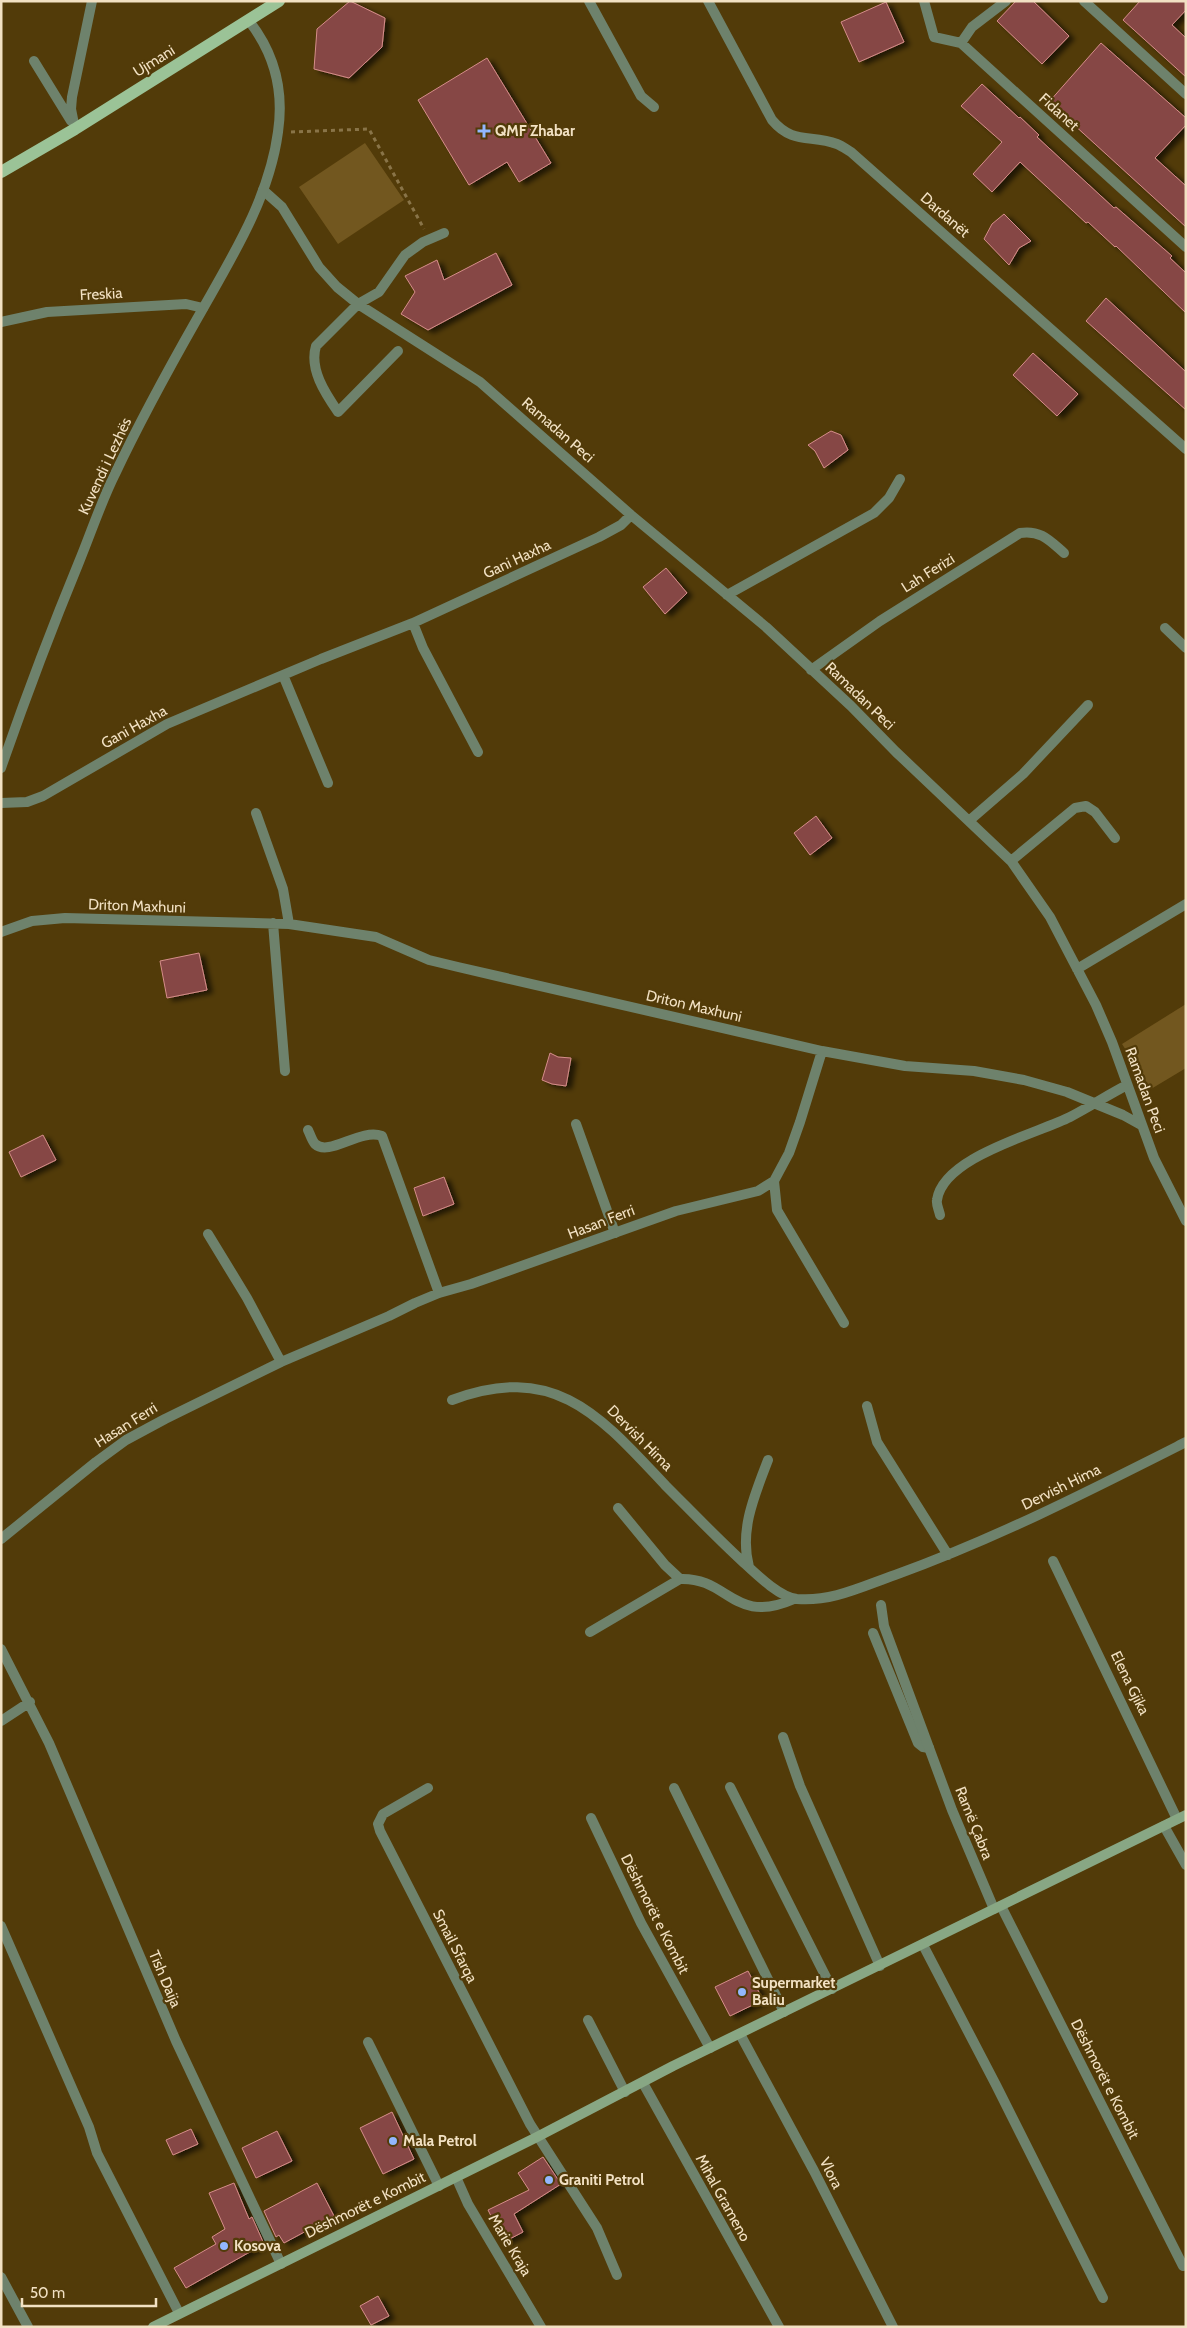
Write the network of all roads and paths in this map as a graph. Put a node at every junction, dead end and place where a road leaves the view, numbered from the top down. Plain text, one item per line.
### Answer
1 (92, 1) edge
2 (279, 1) edge
3 (589, 1) edge
4 (708, 1) edge
5 (924, 1) edge
6 (1006, 1) edge
7 (1084, 1) edge
8 (249, 21) junction
9 (961, 43) junction
10 (34, 60) dead end
11 (1186, 94) edge
12 (654, 107) dead end
13 (75, 129) junction
14 (278, 132) junction
15 (1, 172) edge
16 (263, 190) junction
17 (444, 233) dead end
18 (430, 239) junction
19 (1186, 246) edge
20 (358, 304) junction
21 (203, 308) junction
22 (1, 322) edge
23 (398, 350) dead end
24 (1186, 450) edge
25 (900, 479) dead end
26 (632, 515) junction
27 (1064, 553) dead end
28 (727, 595) junction
29 (413, 624) junction
30 (1166, 628) dead end
31 (1186, 648) edge
32 (811, 670) junction
33 (283, 675) junction
34 (1088, 706) dead end
35 (478, 752) dead end
36 (1, 768) edge
37 (328, 783) dead end
38 (1, 803) edge
39 (256, 813) dead end
40 (970, 820) junction
41 (1115, 838) dead end
42 (1011, 861) junction
43 (1186, 904) edge
44 (273, 923) junction
45 (289, 924) junction
46 (1, 932) edge
47 (1077, 970) junction
48 (822, 1051) junction
49 (285, 1071) dead end
50 (1127, 1085) junction
51 (1095, 1103) junction
52 (576, 1124) dead end
53 (1141, 1125) junction
54 (308, 1130) dead end
55 (774, 1181) junction
56 (940, 1215) dead end
57 (1186, 1221) edge
58 (615, 1232) junction
59 (208, 1234) dead end
60 (439, 1293) junction
61 (844, 1323) dead end
62 (281, 1362) junction
63 (452, 1400) dead end
64 (867, 1406) dead end
65 (1186, 1442) edge
66 (768, 1460) dead end
67 (618, 1508) dead end
68 (1, 1539) edge
69 (948, 1555) junction
70 (1054, 1561) dead end
71 (749, 1568) junction
72 (680, 1579) junction
73 (794, 1599) junction
74 (881, 1605) dead end
75 (590, 1632) dead end
76 (873, 1633) dead end
77 (1, 1649) edge
78 (30, 1702) junction
79 (1, 1721) edge
80 (782, 1737) dead end
81 (930, 1748) junction
82 (730, 1787) dead end
83 (428, 1788) dead end
84 (674, 1788) dead end
85 (1182, 1817) edge
86 (590, 1818) dead end
87 (1164, 1826) junction
88 (1186, 1865) edge
89 (998, 1907) junction
90 (1, 1926) edge
91 (923, 1945) junction
92 (880, 1966) junction
93 (832, 1989) junction
94 (784, 2012) junction
95 (588, 2020) dead end
96 (740, 2034) junction
97 (368, 2042) dead end
98 (710, 2048) junction
99 (643, 2083) junction
100 (625, 2092) junction
101 (537, 2137) junction
102 (456, 2177) junction
103 (439, 2186) junction
104 (281, 2264) junction
105 (1183, 2266) dead end
106 (617, 2275) dead end
107 (1, 2277) edge
108 (1103, 2298) dead end
109 (179, 2313) junction
110 (28, 2327) edge
111 (153, 2327) edge
112 (541, 2327) edge
113 (779, 2327) edge
114 (893, 2327) edge

1 - 13 street
2 - 8 main road, Ujmani
3 - 12 street
4 - 24 street, Dardanët
5 - 9 street, Fidanet
6 - 9 street
7 - 11 street
8 - 13 main road, Ujmani
8 - 14 street, Kuvendi i Lezhës
9 - 19 street, Fidanet
10 - 13 street
13 - 15 main road, Ujmani
14 - 16 street, Kuvendi i Lezhës
14 - 18 path
16 - 20 street, Ramadan Peci
16 - 21 street, Kuvendi i Lezhës
17 - 18 street
18 - 20 street
20 - 23 street
20 - 26 street, Ramadan Peci
21 - 22 street, Freskia
21 - 36 street, Kuvendi i Lezhës
25 - 28 street
26 - 28 street, Ramadan Peci
26 - 29 street, Gani Haxha
27 - 32 street, Lah Ferizi
28 - 32 street, Ramadan Peci
29 - 33 street, Gani Haxha
29 - 35 street
30 - 31 street
32 - 40 street, Ramadan Peci
33 - 37 street
33 - 38 street, Gani Haxha
34 - 40 street
39 - 45 street
40 - 42 street, Ramadan Peci
41 - 42 street
42 - 47 street, Ramadan Peci
43 - 47 street
44 - 45 street, Driton Maxhuni
44 - 46 street, Driton Maxhuni
44 - 49 street
45 - 48 street, Driton Maxhuni
47 - 50 street, Ramadan Peci
48 - 51 street, Driton Maxhuni
48 - 55 street
50 - 51 street
50 - 53 street, Ramadan Peci
51 - 53 street, Driton Maxhuni
51 - 56 street
52 - 58 street
53 - 57 street, Ramadan Peci
54 - 60 street
55 - 58 street, Hasan Ferri
55 - 61 street
58 - 60 street, Hasan Ferri
59 - 62 street
60 - 62 street, Hasan Ferri
62 - 68 street, Hasan Ferri
63 - 71 street, Dervish Hima
64 - 69 street
65 - 69 street, Dervish Hima
66 - 71 street
67 - 72 street
69 - 73 street, Dervish Hima
70 - 85 street, Elena Gjika
71 - 73 street, Dervish Hima
72 - 73 street, Dervish Hima
72 - 75 street
74 - 81 street, Ramë Çabra
76 - 81 street, Ramë Çabra
77 - 78 street, Tish Daija
78 - 79 street
78 - 104 street, Tish Daija
80 - 92 street
81 - 89 street, Ramë Çabra
82 - 93 street
83 - 101 street, Smail Sfarqa
84 - 94 street
85 - 87 main road, Dëshmorët e Kombit
86 - 98 street, Dëshmorët e Kombit
87 - 88 street
87 - 89 main road, Dëshmorët e Kombit
89 - 91 main road, Dëshmorët e Kombit
89 - 105 street, Dëshmorët e Kombit
90 - 109 street
91 - 92 main road, Dëshmorët e Kombit
91 - 108 street
92 - 93 main road, Dëshmorët e Kombit
93 - 94 main road, Dëshmorët e Kombit
94 - 96 main road, Dëshmorët e Kombit
95 - 100 street
96 - 98 main road, Dëshmorët e Kombit
96 - 114 street, Vlora
97 - 103 street
98 - 99 main road, Dëshmorët e Kombit
99 - 100 main road, Dëshmorët e Kombit
99 - 113 street, Mihal Grameno
100 - 101 main road, Dëshmorët e Kombit
101 - 102 main road, Dëshmorët e Kombit
101 - 106 street
102 - 103 main road, Dëshmorët e Kombit
102 - 112 street, Marie Kraja
103 - 104 main road, Dëshmorët e Kombit
104 - 109 main road, Dëshmorët e Kombit
107 - 110 street
109 - 111 main road, Dëshmorët e Kombit

